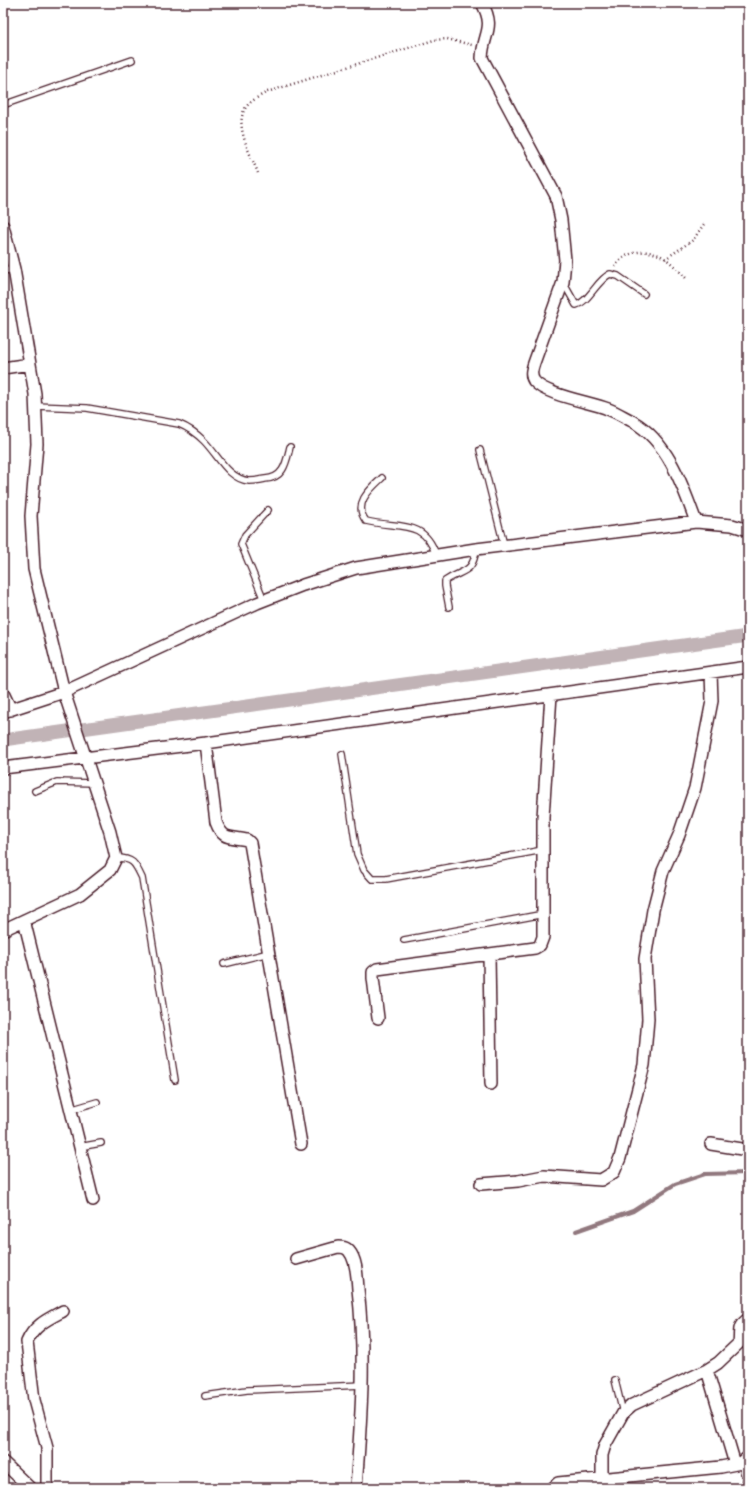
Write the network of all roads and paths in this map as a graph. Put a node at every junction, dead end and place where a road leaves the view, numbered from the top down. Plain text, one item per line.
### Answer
1 (482, 3) edge
2 (482, 47) junction
3 (132, 60) dead end
4 (3, 104) edge
5 (258, 174) dead end
6 (704, 224) dead end
7 (3, 226) edge
8 (665, 259) junction
9 (9, 270) edge
10 (610, 274) junction
11 (687, 279) dead end
12 (563, 282) junction
13 (644, 294) dead end
14 (30, 364) junction
15 (3, 368) edge
16 (35, 406) junction
17 (290, 447) dead end
18 (480, 450) dead end
19 (382, 478) dead end
20 (268, 510) dead end
21 (696, 522) junction
22 (748, 530) edge
23 (504, 545) junction
24 (476, 549) junction
25 (436, 555) junction
26 (264, 600) junction
27 (449, 607) dead end
28 (748, 667) edge
29 (711, 673) junction
30 (64, 692) junction
31 (3, 693) edge
32 (551, 695) junction
33 (7, 711) edge
34 (206, 743) junction
35 (342, 754) dead end
36 (85, 758) junction
37 (3, 768) edge
38 (94, 783) junction
39 (35, 791) dead end
40 (543, 850) junction
41 (116, 858) junction
42 (544, 914) junction
43 (24, 920) junction
44 (3, 930) edge
45 (404, 940) dead end
46 (269, 953) junction
47 (489, 954) junction
48 (224, 964) dead end
49 (378, 1018) dead end
50 (176, 1080) dead end
51 (491, 1084) dead end
52 (97, 1102) dead end
53 (70, 1110) junction
54 (101, 1143) dead end
55 (301, 1144) dead end
56 (711, 1144) dead end
57 (80, 1147) junction
58 (748, 1150) edge
59 (481, 1184) dead end
60 (93, 1200) dead end
61 (296, 1259) dead end
62 (63, 1311) dead end
63 (748, 1319) edge
64 (707, 1370) junction
65 (615, 1380) dead end
66 (363, 1385) junction
67 (205, 1396) dead end
68 (623, 1413) junction
69 (3, 1462) edge
70 (741, 1462) edge
71 (602, 1478) junction
72 (30, 1488) edge
73 (47, 1488) edge
74 (356, 1488) edge
75 (553, 1488) edge
76 (748, 1488) edge

1 - 2 street
2 - 5 path
2 - 12 street
3 - 4 lane
6 - 8 path
7 - 9 street
8 - 10 path
8 - 11 path
9 - 14 street
10 - 12 lane
10 - 13 lane
12 - 21 street
14 - 15 street
14 - 16 street
16 - 17 lane
16 - 30 street
18 - 23 lane
19 - 25 lane
20 - 26 lane
21 - 22 street
21 - 23 street
23 - 24 street
24 - 25 street
24 - 27 lane
25 - 26 street
26 - 30 street
28 - 29 street
29 - 32 street
29 - 59 street
30 - 33 street
30 - 36 street
31 - 33 street
32 - 34 street
32 - 40 street
34 - 36 street
34 - 46 street
35 - 40 lane
36 - 37 street
36 - 38 street
38 - 39 lane
38 - 41 street
40 - 42 street
41 - 43 street
41 - 50 lane
42 - 45 lane
42 - 47 street
43 - 44 street
43 - 53 street
46 - 48 lane
46 - 55 street
47 - 49 street
47 - 51 street
52 - 53 lane
53 - 57 street
54 - 57 lane
56 - 58 street
57 - 60 street
61 - 66 street
62 - 73 street
63 - 64 street
64 - 68 street
64 - 70 street
65 - 68 lane
66 - 67 lane
66 - 74 street
68 - 71 street
69 - 72 street
70 - 71 street
70 - 76 lane
71 - 75 street

